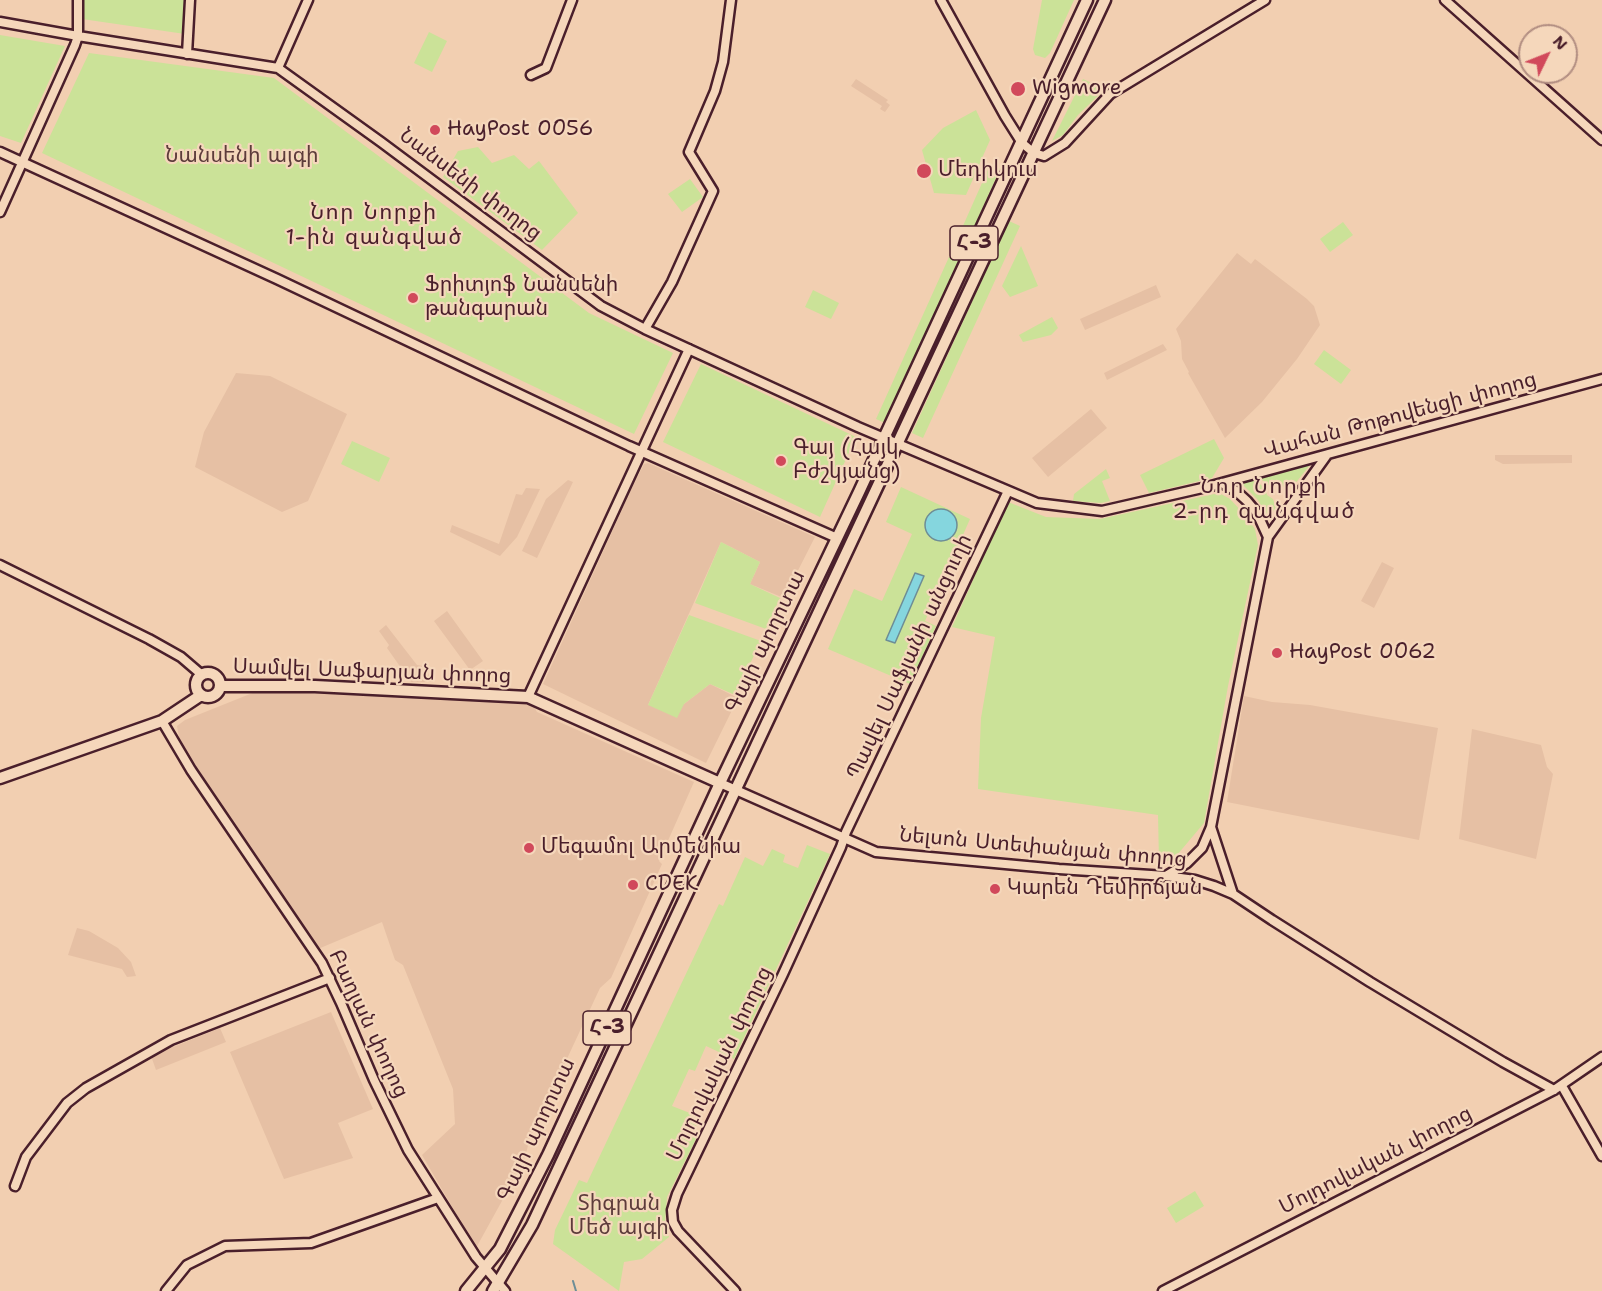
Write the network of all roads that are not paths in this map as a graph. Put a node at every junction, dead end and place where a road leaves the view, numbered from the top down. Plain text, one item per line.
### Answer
1 (78, 0) edge
2 (190, 0) edge
3 (308, 0) edge
4 (572, 0) edge
5 (731, 0) edge
6 (941, 0) edge
7 (1087, 0) edge
8 (1106, 0) edge
9 (1265, 0) edge
10 (1445, 0) edge
11 (1255, 3) edge
12 (0, 22) edge
13 (78, 36) junction
14 (187, 54) junction
15 (278, 68) junction
16 (531, 75) dead end
17 (1602, 140) edge
18 (1022, 142) junction
19 (0, 153) edge
20 (1034, 153) junction
21 (23, 162) junction
22 (0, 212) edge
23 (645, 329) junction
24 (689, 349) junction
25 (1602, 379) edge
26 (884, 438) junction
27 (898, 444) junction
28 (642, 451) junction
29 (1327, 455) junction
30 (1222, 483) junction
31 (1008, 490) junction
32 (1268, 537) junction
33 (837, 538) junction
34 (0, 565) edge
35 (202, 675) junction
36 (220, 686) junction
37 (201, 694) junction
38 (528, 697) junction
39 (162, 721) junction
40 (0, 778) edge
41 (720, 783) junction
42 (736, 790) junction
43 (1211, 827) junction
44 (843, 838) junction
45 (1167, 876) junction
46 (1233, 894) junction
47 (330, 978) junction
48 (1602, 1057) edge
49 (1558, 1088) junction
50 (1602, 1156) edge
51 (15, 1186) dead end
52 (438, 1198) junction
53 (485, 1268) junction
54 (499, 1288) edge
55 (166, 1291) edge
56 (466, 1291) edge
57 (735, 1291) edge
58 (1163, 1291) edge

1 - 13 street
2 - 14 street
3 - 15 street
4 - 16 street
5 - 23 street
6 - 18 street
7 - 18 main road, Գայի պողոտա / Հ-3
8 - 20 main road, Գայի պողոտա / Հ-3
9 - 11 street
10 - 17 street
11 - 20 street
12 - 13 street, Նանսենի փողոց
13 - 14 street, Նանսենի փողոց
13 - 21 street
14 - 15 street, Նանսենի փողոց
15 - 23 street, Նանսենի փողոց
18 - 20 street
18 - 26 main road, Գայի պողոտա / Հ-3
19 - 21 street
20 - 27 main road, Գայի պողոտա / Հ-3
21 - 22 street
21 - 28 street
23 - 24 street, Նանսենի փողոց
24 - 26 street, Նանսենի փողոց
24 - 28 street
25 - 29 street, Վահան Թոթովենցի փողոց
26 - 27 street, Նանսենի փողոց
26 - 33 main road, Գայի պողոտա / Հ-3
27 - 31 street, Վահան Թոթովենցի փողոց
27 - 42 main road, Գայի պողոտա / Հ-3
28 - 33 street
28 - 38 street
29 - 30 street, Վահան Թոթովենցի փողոց
29 - 32 street
30 - 31 street, Վահան Թոթովենցի փողոց
30 - 32 street
31 - 44 street, Պավել Սաֆյանի անցուղի
32 - 43 street
33 - 41 main road, Գայի պողոտա / Հ-3
34 - 35 street, Սամվել Սաֆարյան փողոց
35 - 36 main road
35 - 37 main road
36 - 37 main road
36 - 38 main road, Սամվել Սաֆարյան փողոց
37 - 39 main road
38 - 41 main road, Սամվել Սաֆարյան փողոց
39 - 40 main road
39 - 47 street, Բաղյան փողոց
41 - 42 street, Նելսոն Ստեփանյան փողոց
41 - 53 main road, Գայի պողոտա / Հ-3
42 - 44 street, Նելսոն Ստեփանյան փողոց
42 - 54 main road, Գայի պողոտա / Հ-3
43 - 45 street
43 - 46 street
44 - 45 street, Նելսոն Ստեփանյան փողոց
44 - 57 street, Մոլդովական փողոց
45 - 46 street, Նելսոն Ստեփանյան փողոց
46 - 49 street, Նելսոն Ստեփանյան փողոց
47 - 51 street
47 - 52 street, Բաղյան փողոց
48 - 49 street, Մոլդովական փողոց
49 - 50 street
49 - 58 street, Մոլդովական փողոց
52 - 53 street, Բաղյան փողոց
52 - 55 street
53 - 54 street, Բաղյան փողոց
53 - 56 main road, Գայի պողոտա / Հ-3

